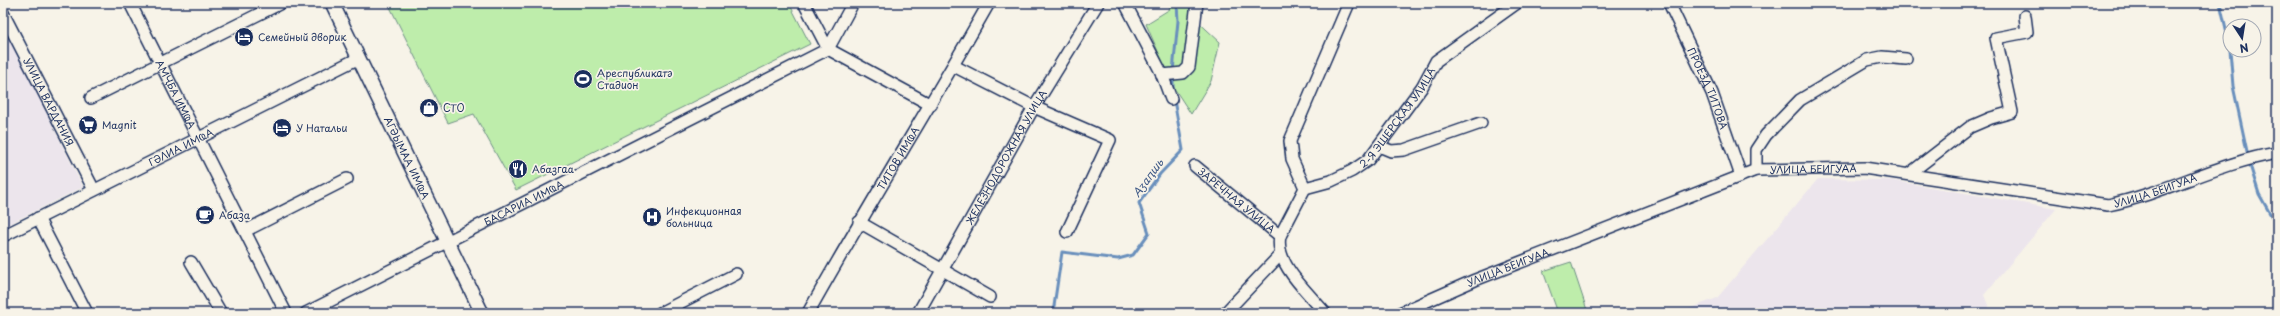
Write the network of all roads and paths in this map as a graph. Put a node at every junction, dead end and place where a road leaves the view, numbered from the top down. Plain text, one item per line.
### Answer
1 (130, 3) edge
2 (281, 3) edge
3 (332, 3) edge
4 (804, 3) edge
5 (853, 3) edge
6 (989, 3) edge
7 (1098, 3) edge
8 (1125, 3) edge
9 (1197, 3) edge
10 (1349, 3) edge
11 (1517, 3) edge
12 (1669, 3) edge
13 (3, 13) edge
14 (2025, 16) dead end
15 (828, 49) junction
16 (359, 58) junction
17 (1906, 59) dead end
18 (161, 63) junction
19 (954, 66) junction
20 (1164, 74) junction
21 (92, 98) dead end
22 (1171, 99) dead end
23 (931, 105) junction
24 (1034, 107) junction
25 (1481, 123) dead end
26 (198, 138) junction
27 (1379, 146) junction
28 (2277, 153) edge
29 (1195, 166) dead end
30 (1756, 170) junction
31 (1909, 174) junction
32 (1741, 176) junction
33 (347, 179) dead end
34 (1304, 188) junction
35 (94, 190) junction
36 (38, 218) junction
37 (859, 222) junction
38 (245, 231) junction
39 (1067, 232) dead end
40 (3, 236) edge
41 (1280, 236) junction
42 (448, 242) junction
43 (1280, 255) junction
44 (191, 262) dead end
45 (941, 270) junction
46 (736, 274) dead end
47 (990, 297) dead end
48 (87, 313) edge
49 (221, 313) edge
50 (286, 313) edge
51 (306, 313) edge
52 (482, 313) edge
53 (660, 313) edge
54 (808, 313) edge
55 (918, 313) edge
56 (1225, 313) edge
57 (1325, 313) edge
58 (1400, 313) edge

1 - 18 street, АМҶБА ИМҨА
2 - 18 street
3 - 16 street, АГӘЫМАА ИМҨА
4 - 15 street
5 - 15 street
6 - 19 street, ТИТОВ ИМҨА
7 - 24 street, ЖЕЛЕЗНОДОРОЖНАЯ УЛИЦА
8 - 20 street
9 - 20 street
10 - 34 street
11 - 27 street, 2-Я ЭШЕРСКАЯ УЛИЦА
12 - 32 street, ПРОЕЗД ТИТОВА
13 - 35 street, УЛИЦА ВАРДАНИЯ
14 - 31 street
15 - 23 street
15 - 42 street, БАСАРИА ИМҨА
16 - 26 street, ГӘЛИА ИМҨА
16 - 42 street, АГӘЫМАА ИМҨА
17 - 30 street
18 - 21 street
18 - 26 street, АМҶБА ИМҨА
19 - 23 street, ТИТОВ ИМҨА
19 - 24 street
20 - 22 street
23 - 37 street, ТИТОВ ИМҨА
24 - 39 street
24 - 45 street, ЖЕЛЕЗНОДОРОЖНАЯ УЛИЦА
25 - 27 street
26 - 35 street, ГӘЛИА ИМҨА
26 - 38 street, АМҶБА ИМҨА
27 - 34 street, 2-Я ЭШЕРСКАЯ УЛИЦА
28 - 31 street, УЛИЦА БЕИГУАА
29 - 41 street, ЗАРЕЧНАЯ УЛИЦА
30 - 31 street, УЛИЦА БЕИГУАА
30 - 32 street, УЛИЦА БЕИГУАА
32 - 58 street, УЛИЦА БЕИГУАА
33 - 38 street
34 - 41 street
35 - 36 street, ГӘЛИА ИМҨА
36 - 40 street, ГӘЛИА ИМҨА
36 - 48 street
37 - 45 street
37 - 54 street, ТИТОВ ИМҨА
38 - 50 street, АМҶБА ИМҨА
41 - 43 street, ЗАРЕЧНАЯ УЛИЦА
42 - 51 street, БАСАРИА ИМҨА
42 - 52 street, АГӘЫМАА ИМҨА
43 - 56 street
43 - 57 street
44 - 49 street
45 - 47 street
45 - 55 street, ЖЕЛЕЗНОДОРОЖНАЯ УЛИЦА
46 - 53 street

